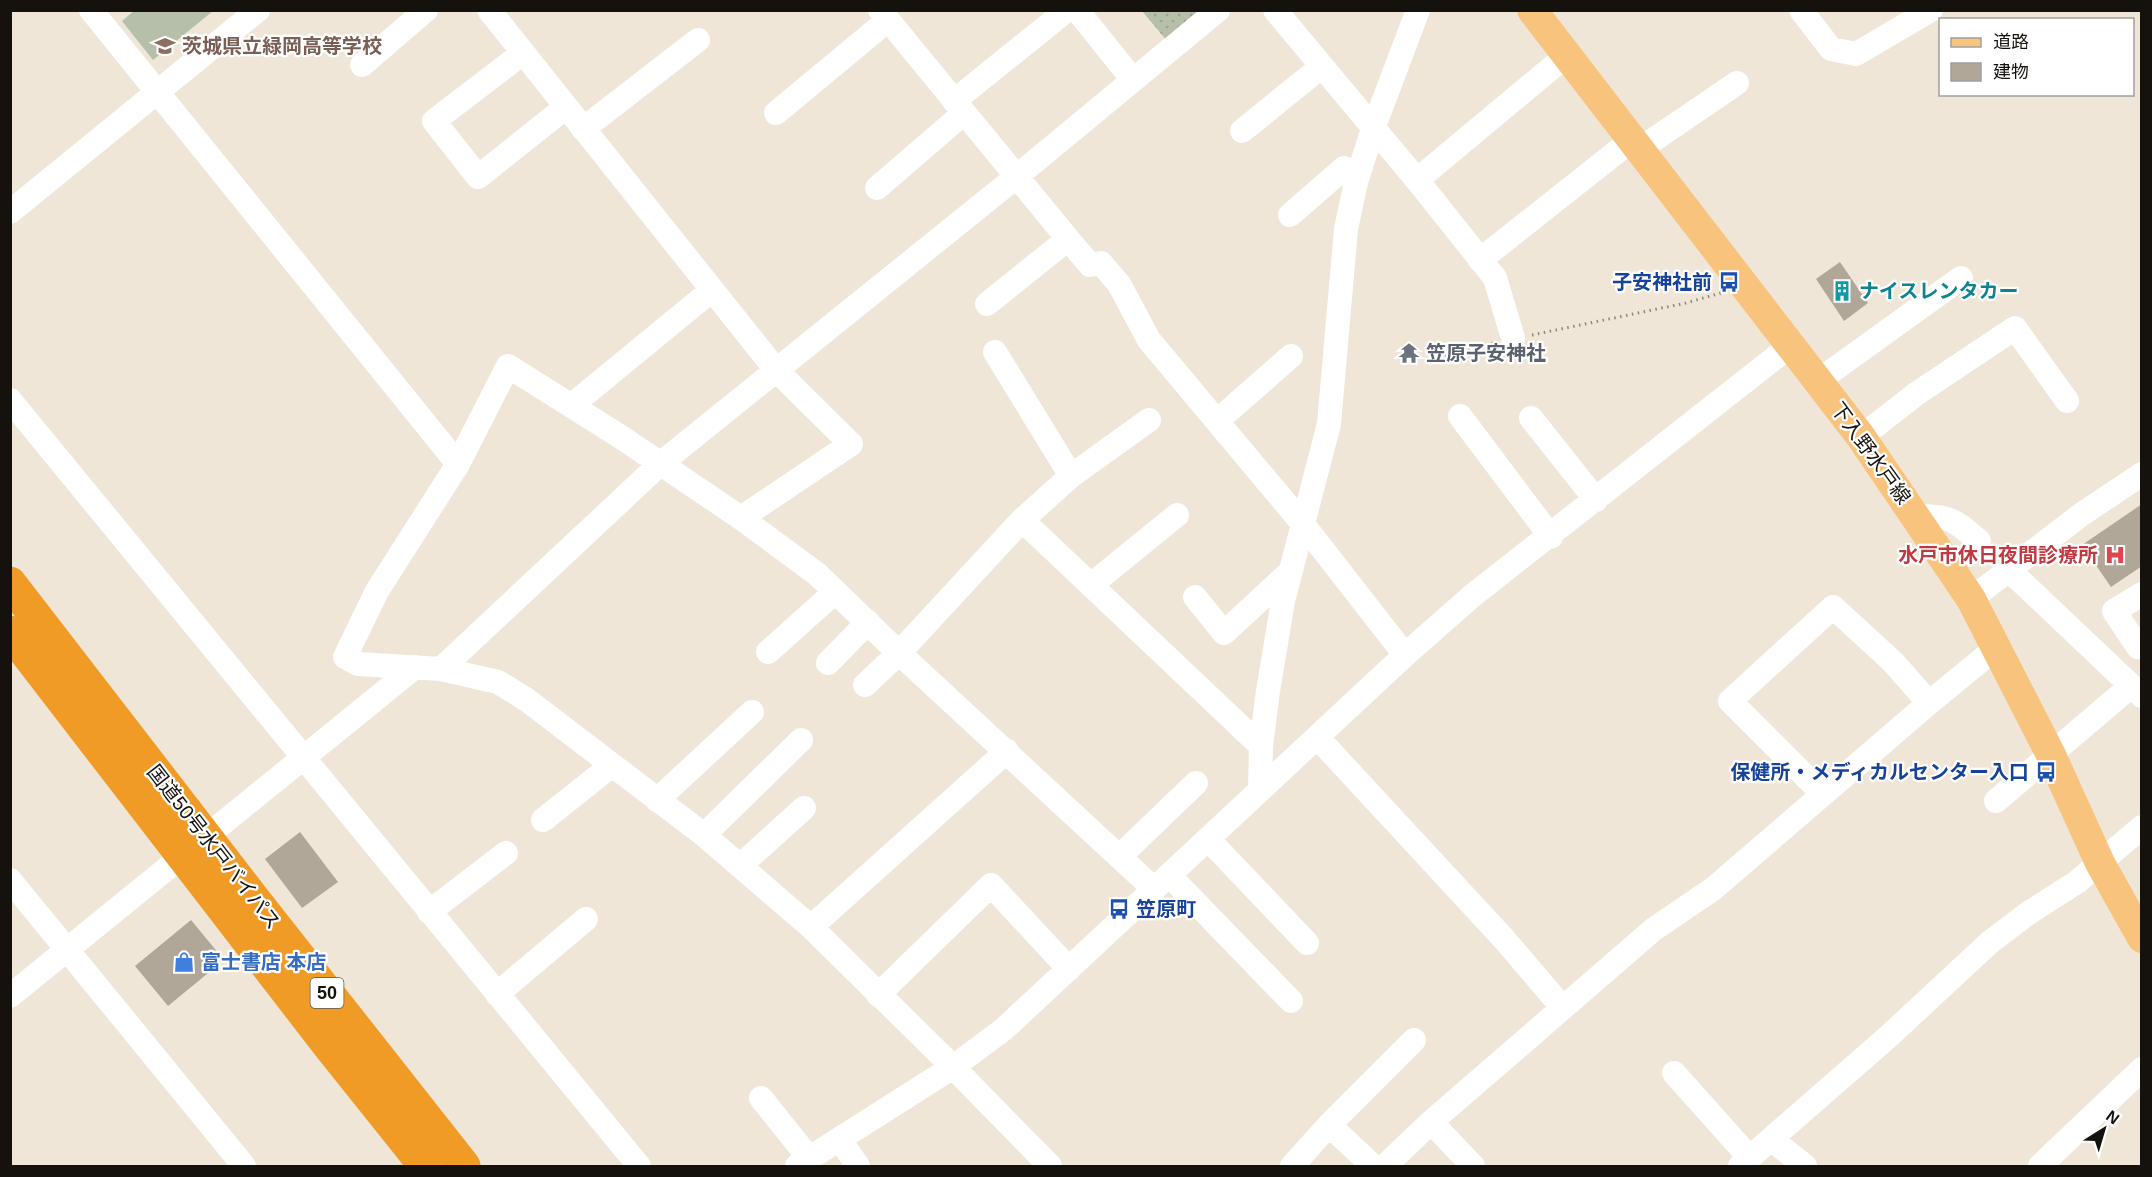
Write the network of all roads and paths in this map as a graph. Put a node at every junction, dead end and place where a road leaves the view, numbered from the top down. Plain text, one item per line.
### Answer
1 (91, 10) edge
2 (258, 10) edge
3 (426, 10) edge
4 (489, 10) edge
5 (1066, 10) edge
6 (1077, 10) edge
7 (1218, 10) edge
8 (1275, 10) edge
9 (1418, 10) edge
10 (1801, 10) edge
11 (1931, 10) edge
12 (1534, 11) edge
13 (884, 15) edge
14 (698, 40) dead end
15 (523, 53) junction
16 (1567, 55) junction
17 (362, 65) dead end
18 (1321, 67) junction
19 (1133, 80) junction
20 (1737, 82) dead end
21 (158, 93) junction
22 (566, 107) junction
23 (959, 107) junction
24 (776, 113) dead end
25 (583, 129) junction
26 (1373, 129) junction
27 (1242, 131) dead end
28 (1636, 144) junction
29 (1016, 177) junction
30 (1416, 180) junction
31 (1356, 182) junction
32 (877, 188) dead end
33 (10, 212) edge
34 (1290, 215) dead end
35 (1068, 239) junction
36 (1480, 260) junction
37 (1961, 278) dead end
38 (1746, 286) junction
39 (712, 290) junction
40 (987, 304) dead end
41 (1513, 338) junction
42 (1791, 345) junction
43 (995, 352) dead end
44 (1445, 355) dead end
45 (1291, 356) dead end
46 (777, 371) junction
47 (1818, 381) junction
48 (10, 400) edge
49 (2067, 400) dead end
50 (572, 405) junction
51 (1460, 416) dead end
52 (1531, 418) dead end
53 (1149, 420) dead end
54 (1218, 421) junction
55 (1861, 437) junction
56 (458, 464) junction
57 (660, 464) junction
58 (2142, 474) edge
59 (1071, 476) junction
60 (1596, 500) junction
61 (1177, 515) dead end
62 (1916, 516) junction
63 (741, 518) junction
64 (1022, 520) junction
65 (1303, 524) junction
66 (1551, 537) junction
67 (1979, 541) dead end
68 (2009, 570) junction
69 (1291, 571) junction
70 (10, 583) edge
71 (1090, 585) junction
72 (835, 592) junction
73 (2142, 594) edge
74 (1195, 597) dead end
75 (1971, 599) junction
76 (868, 622) junction
77 (10, 632) edge
78 (2140, 646) edge
79 (1996, 648) junction
80 (768, 652) dead end
81 (899, 653) junction
82 (1405, 655) junction
83 (828, 663) dead end
84 (2109, 665) junction
85 (415, 667) junction
86 (441, 669) junction
87 (865, 685) dead end
88 (2136, 691) edge
89 (1929, 703) junction
90 (752, 712) dead end
91 (1317, 737) junction
92 (801, 740) dead end
93 (1262, 746) junction
94 (1007, 751) junction
95 (2050, 753) junction
96 (303, 757) junction
97 (612, 765) junction
98 (1196, 783) dead end
99 (1260, 790) junction
100 (1823, 794) junction
101 (657, 800) junction
102 (1996, 801) dead end
103 (804, 808) dead end
104 (543, 820) dead end
105 (2142, 827) edge
106 (704, 835) junction
107 (1208, 839) junction
108 (194, 846) junction
109 (506, 853) dead end
110 (1119, 857) junction
111 (2100, 863) junction
112 (741, 865) junction
113 (10, 880) edge
114 (1161, 882) junction
115 (429, 912) junction
116 (586, 919) dead end
117 (811, 927) junction
118 (2142, 938) edge
119 (1307, 943) dead end
120 (68, 950) junction
121 (1069, 969) junction
122 (497, 994) junction
123 (879, 995) junction
124 (10, 996) edge
125 (1291, 1001) dead end
126 (1562, 1007) junction
127 (1414, 1040) dead end
128 (953, 1067) junction
129 (2142, 1069) edge
130 (1674, 1073) dead end
131 (762, 1098) dead end
132 (1431, 1122) junction
133 (1329, 1125) junction
134 (840, 1140) junction
135 (1772, 1140) junction
136 (803, 1162) edge
137 (1745, 1162) edge
138 (244, 1167) edge
139 (425, 1167) edge
140 (464, 1167) edge
141 (639, 1167) edge
142 (858, 1167) edge
143 (1050, 1167) edge
144 (1292, 1167) edge
145 (1373, 1167) edge
146 (1385, 1167) edge
147 (1473, 1167) edge
148 (1805, 1167) edge
149 (2040, 1167) edge

1 - 21 street
2 - 21 street
3 - 17 street
4 - 15 street
5 - 23 street
6 - 19 street
7 - 19 street
8 - 18 street
9 - 26 street
10 - 11 street
12 - 16 main road, 下入野水戸線
13 - 23 street
13 - 24 street
14 - 25 street
15 - 22 street
15 - 22 street
16 - 28 main road, 下入野水戸線
16 - 30 street
18 - 26 street
18 - 27 street
19 - 29 street
20 - 28 street
21 - 33 street
21 - 56 street
22 - 25 street
23 - 29 street
23 - 32 street
25 - 39 street
26 - 30 street
26 - 31 street
28 - 36 street
28 - 38 main road, 下入野水戸線
29 - 35 street
29 - 46 street
30 - 36 street
31 - 34 street
31 - 65 street
35 - 40 street
35 - 54 street
36 - 41 street
37 - 47 street
38 - 41 path
38 - 42 main road, 下入野水戸線
39 - 46 street
39 - 50 street
41 - 44 path
42 - 47 main road, 下入野水戸線
42 - 60 street
43 - 59 street
45 - 54 street
46 - 57 street
46 - 63 street
47 - 55 main road, 下入野水戸線
48 - 96 street
49 - 55 street
50 - 56 street
50 - 57 street
51 - 66 street
52 - 60 street
53 - 59 street
54 - 65 street
55 - 62 main road, 下入野水戸線
56 - 85 street
57 - 63 street
57 - 86 street
58 - 68 street
59 - 64 street
60 - 66 street
61 - 71 street
62 - 67 street
62 - 75 main road, 下入野水戸線
63 - 72 street
64 - 71 street
64 - 81 street
65 - 69 street
65 - 82 street
66 - 82 street
68 - 75 street
68 - 84 street
69 - 74 street
69 - 93 street
70 - 108 highway, 国道50号水戸バイパス / 50
71 - 93 street
72 - 76 street
72 - 80 street
73 - 78 street
75 - 79 main road, 下入野水戸線
76 - 81 street
76 - 83 street
77 - 108 highway, 国道50号水戸バイパス / 50
78 - 84 street
79 - 89 street
79 - 95 main road, 下入野水戸線
81 - 87 street
81 - 94 street
82 - 91 street
84 - 88 street
85 - 86 street
85 - 96 street
86 - 97 street
88 - 95 street
89 - 100 street
89 - 100 street
90 - 101 street
91 - 99 street
91 - 126 street
92 - 106 street
93 - 99 street
94 - 110 street
94 - 117 street
95 - 102 street
95 - 111 main road, 下入野水戸線
96 - 108 street
96 - 115 street
97 - 101 street
97 - 104 street
98 - 110 street
99 - 107 street
100 - 126 street
101 - 106 street
103 - 112 street
105 - 111 street
106 - 112 street
107 - 114 street
107 - 119 street
108 - 120 street
108 - 139 highway, 国道50号水戸バイパス / 50
108 - 140 highway, 国道50号水戸バイパス / 50
109 - 115 street
110 - 114 street
111 - 118 main road, 下入野水戸線
111 - 135 street
112 - 117 street
113 - 120 street
114 - 121 street
114 - 125 street
115 - 122 street
116 - 122 street
117 - 123 street
120 - 124 street
120 - 138 street
121 - 123 street
121 - 128 street
122 - 141 street
123 - 128 street
126 - 132 street
127 - 133 street
128 - 134 street
128 - 143 street
129 - 149 street
130 - 137 street
131 - 136 street
132 - 146 street
132 - 147 street
133 - 144 street
133 - 145 street
134 - 136 street
134 - 142 street
135 - 137 street
135 - 148 street

